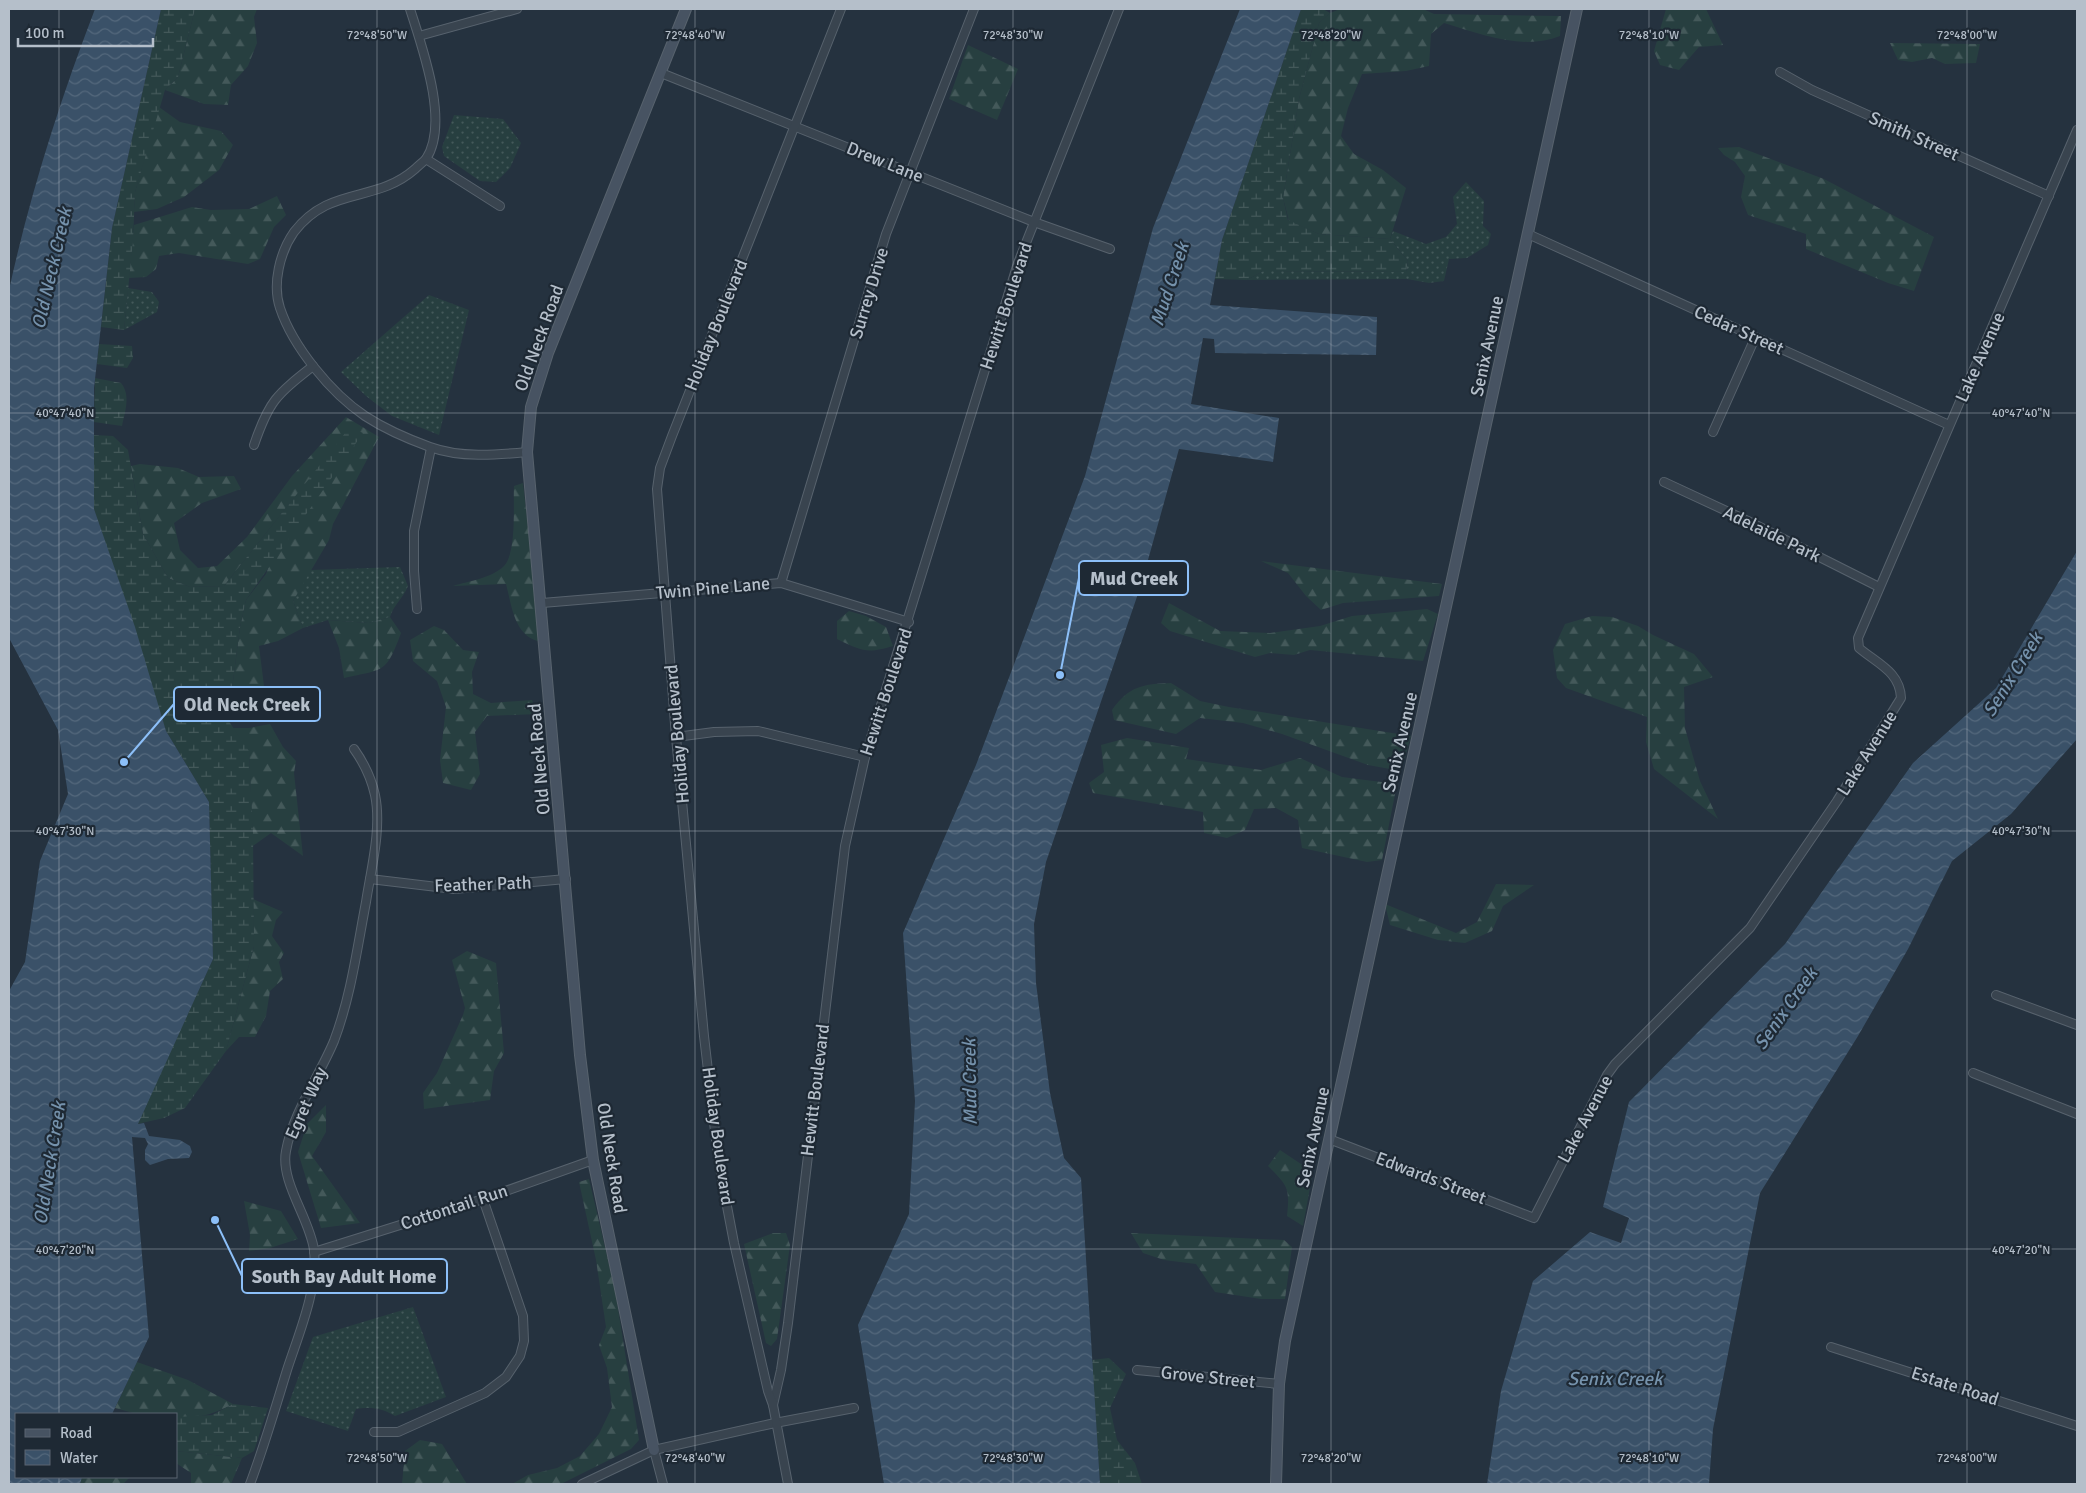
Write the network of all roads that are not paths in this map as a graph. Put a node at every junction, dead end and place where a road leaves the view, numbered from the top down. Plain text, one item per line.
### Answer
1 (410, 9) edge
2 (517, 9) edge
3 (686, 9) edge
4 (841, 9) edge
5 (974, 9) edge
6 (1119, 9) edge
7 (1577, 9) edge
8 (419, 36) junction
9 (1780, 72) dead end
10 (661, 73) junction
11 (795, 126) junction
12 (2077, 130) edge
13 (426, 159) junction
14 (910, 172) junction
15 (2049, 196) junction
16 (500, 206) dead end
17 (1034, 222) junction
18 (1528, 234) junction
19 (1110, 249) dead end
20 (1755, 338) junction
21 (313, 366) junction
22 (1950, 425) junction
23 (1713, 432) dead end
24 (254, 446) dead end
25 (431, 448) junction
26 (527, 452) junction
27 (1664, 482) dead end
28 (781, 582) junction
29 (1879, 587) junction
30 (666, 591) junction
31 (542, 603) junction
32 (417, 609) dead end
33 (909, 622) junction
34 (676, 737) junction
35 (354, 749) dead end
36 (865, 757) junction
37 (370, 879) junction
38 (566, 879) junction
39 (1996, 995) dead end
40 (2077, 1025) edge
41 (1973, 1073) dead end
42 (2077, 1114) edge
43 (1328, 1139) junction
44 (593, 1160) junction
45 (482, 1199) junction
46 (1534, 1218) joint
47 (314, 1252) junction
48 (1832, 1347) dead end
49 (1137, 1370) dead end
50 (1278, 1384) junction
51 (773, 1405) junction
52 (854, 1408) dead end
53 (775, 1423) junction
54 (2077, 1426) edge
55 (374, 1432) dead end
56 (654, 1450) junction
57 (250, 1484) edge
58 (582, 1484) edge
59 (663, 1484) edge
60 (788, 1484) edge
61 (1276, 1484) edge

1 - 8 street
2 - 8 street
3 - 10 street, Old Neck Road
4 - 11 street, Holiday Boulevard
5 - 14 street, Surrey Drive
6 - 17 street, Hewitt Boulevard
7 - 18 street, Senix Avenue
8 - 13 street
9 - 15 street, Smith Street
10 - 11 street, Drew Lane
10 - 26 street, Old Neck Road
11 - 14 street, Drew Lane
11 - 30 street, Holiday Boulevard
12 - 15 street, Lake Avenue
13 - 16 street
13 - 21 street
14 - 17 street, Drew Lane
14 - 28 street, Surrey Drive
15 - 22 street, Lake Avenue
17 - 19 street, Drew Lane
17 - 33 street, Hewitt Boulevard
18 - 20 street, Cedar Street
18 - 43 street, Senix Avenue
20 - 22 street, Cedar Street
20 - 23 street
21 - 24 street
21 - 25 street
22 - 29 street, Lake Avenue
25 - 26 street
25 - 32 street
26 - 31 street, Old Neck Road
27 - 29 street, Adelaide Park
28 - 30 street, Twin Pine Lane
28 - 33 street, Twin Pine Lane
29 - 46 street, Lake Avenue
30 - 31 street, Twin Pine Lane
30 - 34 street, Holiday Boulevard
31 - 38 street, Old Neck Road
33 - 36 street, Hewitt Boulevard
34 - 36 street
34 - 51 street, Holiday Boulevard
35 - 37 street, Egret Way
36 - 51 street, Hewitt Boulevard
37 - 38 street, Feather Path
37 - 47 street, Egret Way
38 - 44 street, Old Neck Road
39 - 40 street
41 - 42 street
43 - 46 street, Edwards Street
43 - 50 street, Senix Avenue
44 - 45 street, Cottontail Run
44 - 56 street, Old Neck Road
45 - 47 street, Cottontail Run
45 - 55 street
47 - 57 street, Egret Way
48 - 54 street, Estate Road
49 - 50 street, Grove Street
50 - 61 street, Senix Avenue
51 - 53 street, Holiday Boulevard
52 - 53 street
53 - 56 street
53 - 60 street, Holiday Boulevard
56 - 58 street
56 - 59 street

